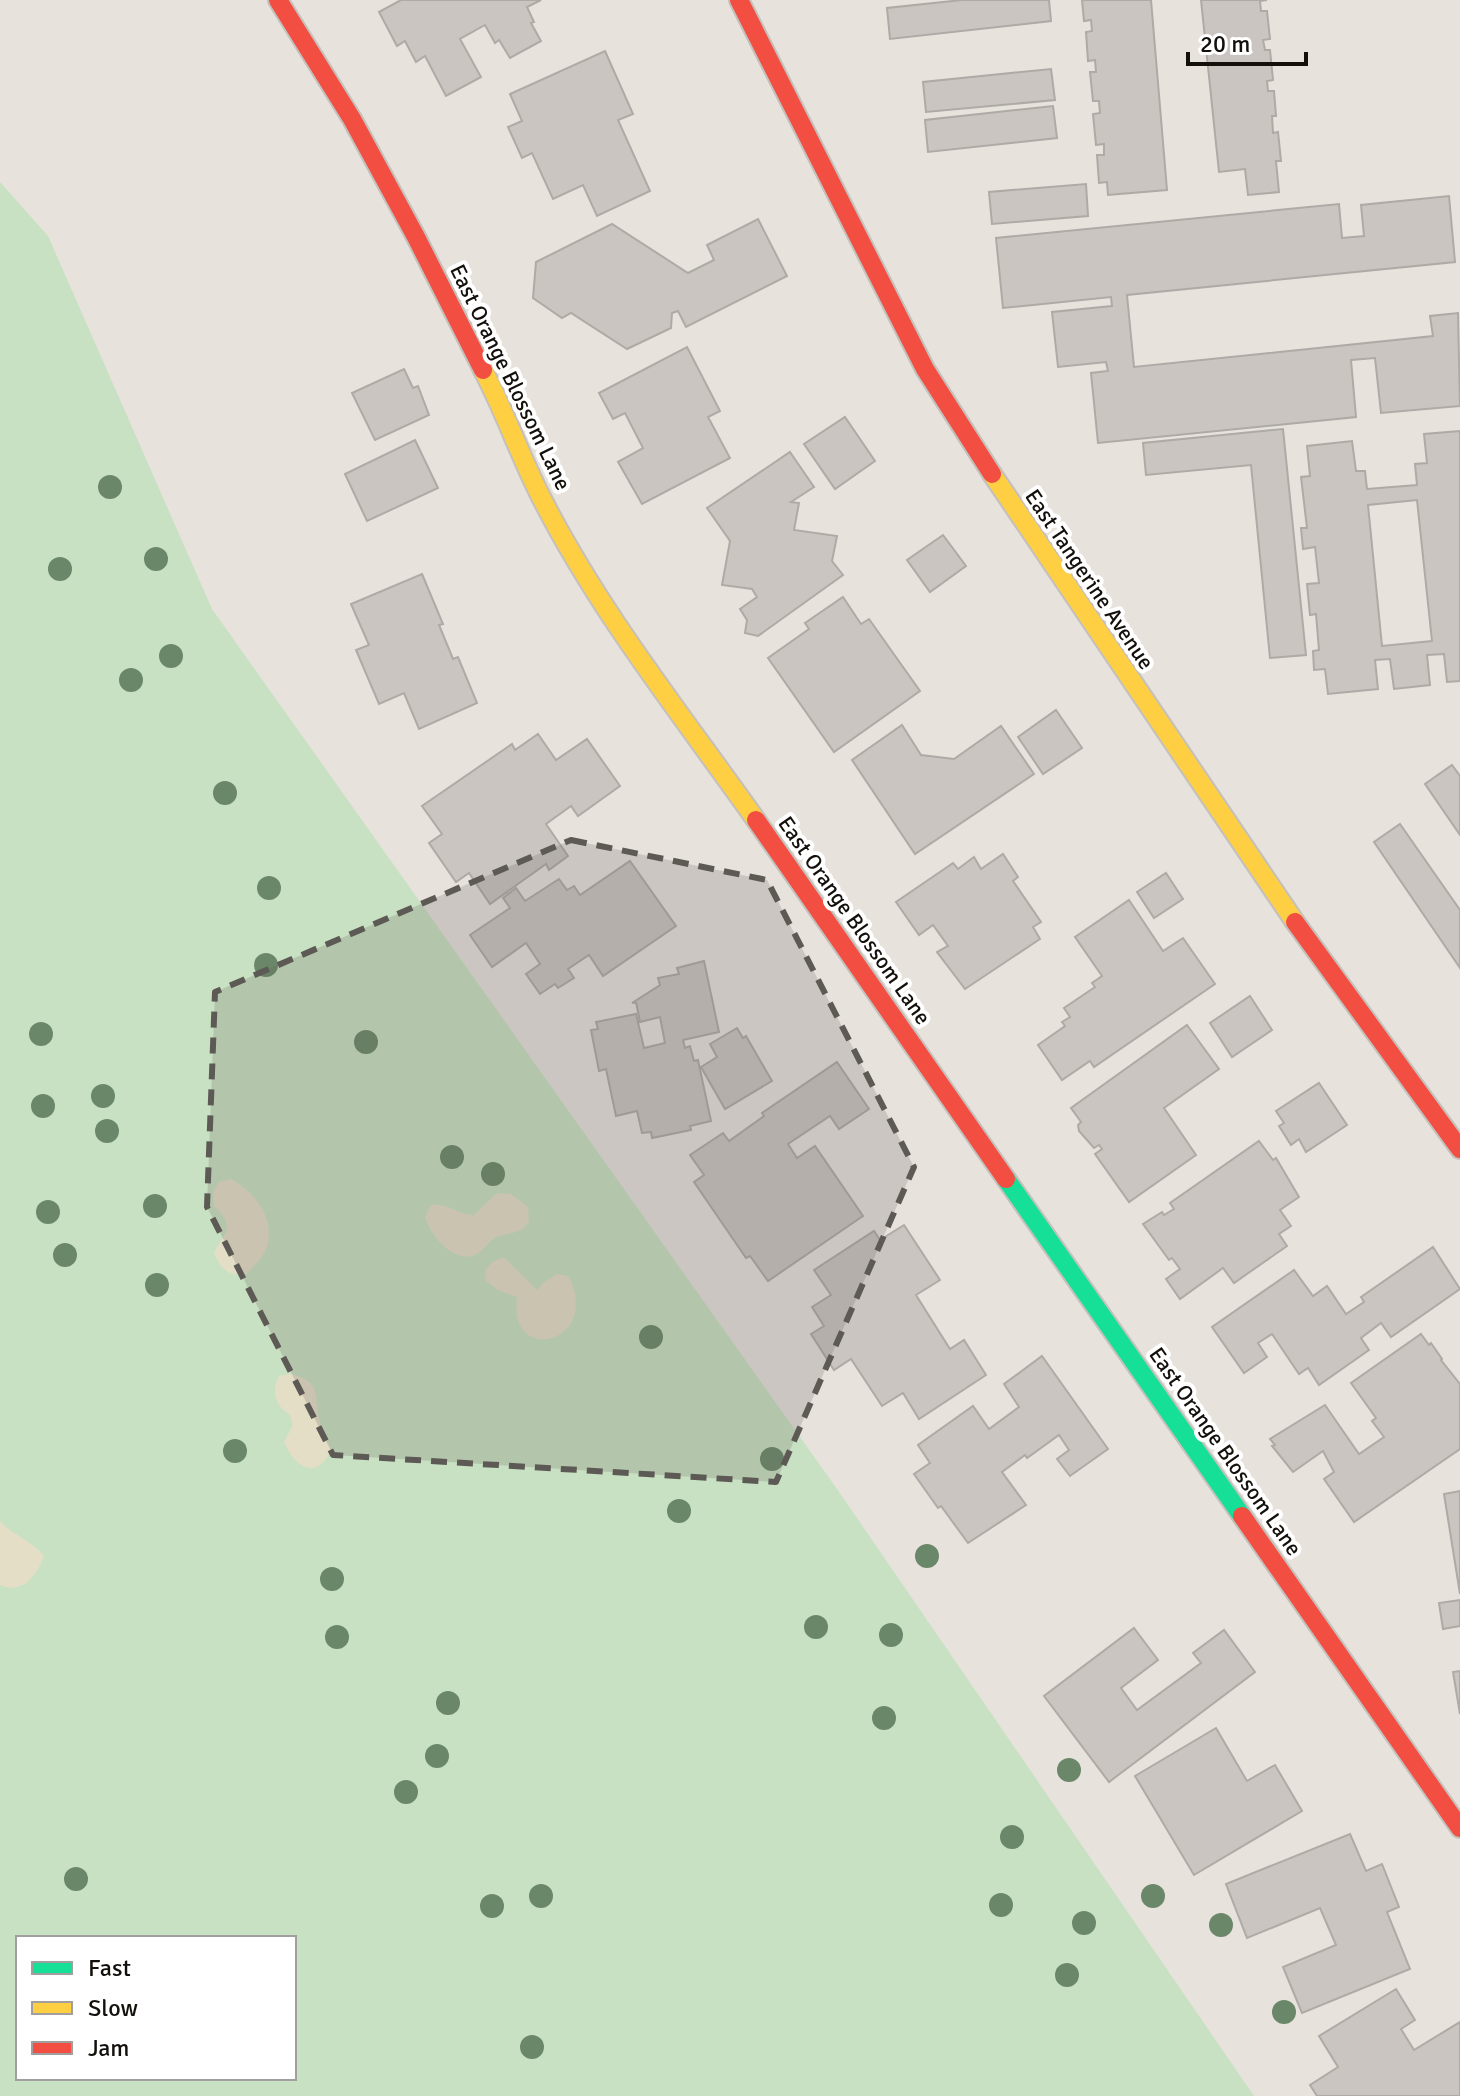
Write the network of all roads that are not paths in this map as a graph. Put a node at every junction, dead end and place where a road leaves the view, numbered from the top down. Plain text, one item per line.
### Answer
1 (278, 0) edge
2 (739, 0) edge
3 (1460, 1149) edge
4 (1460, 1828) edge

1 - 4 street, East Orange Blossom Lane
2 - 3 street, East Tangerine Avenue

